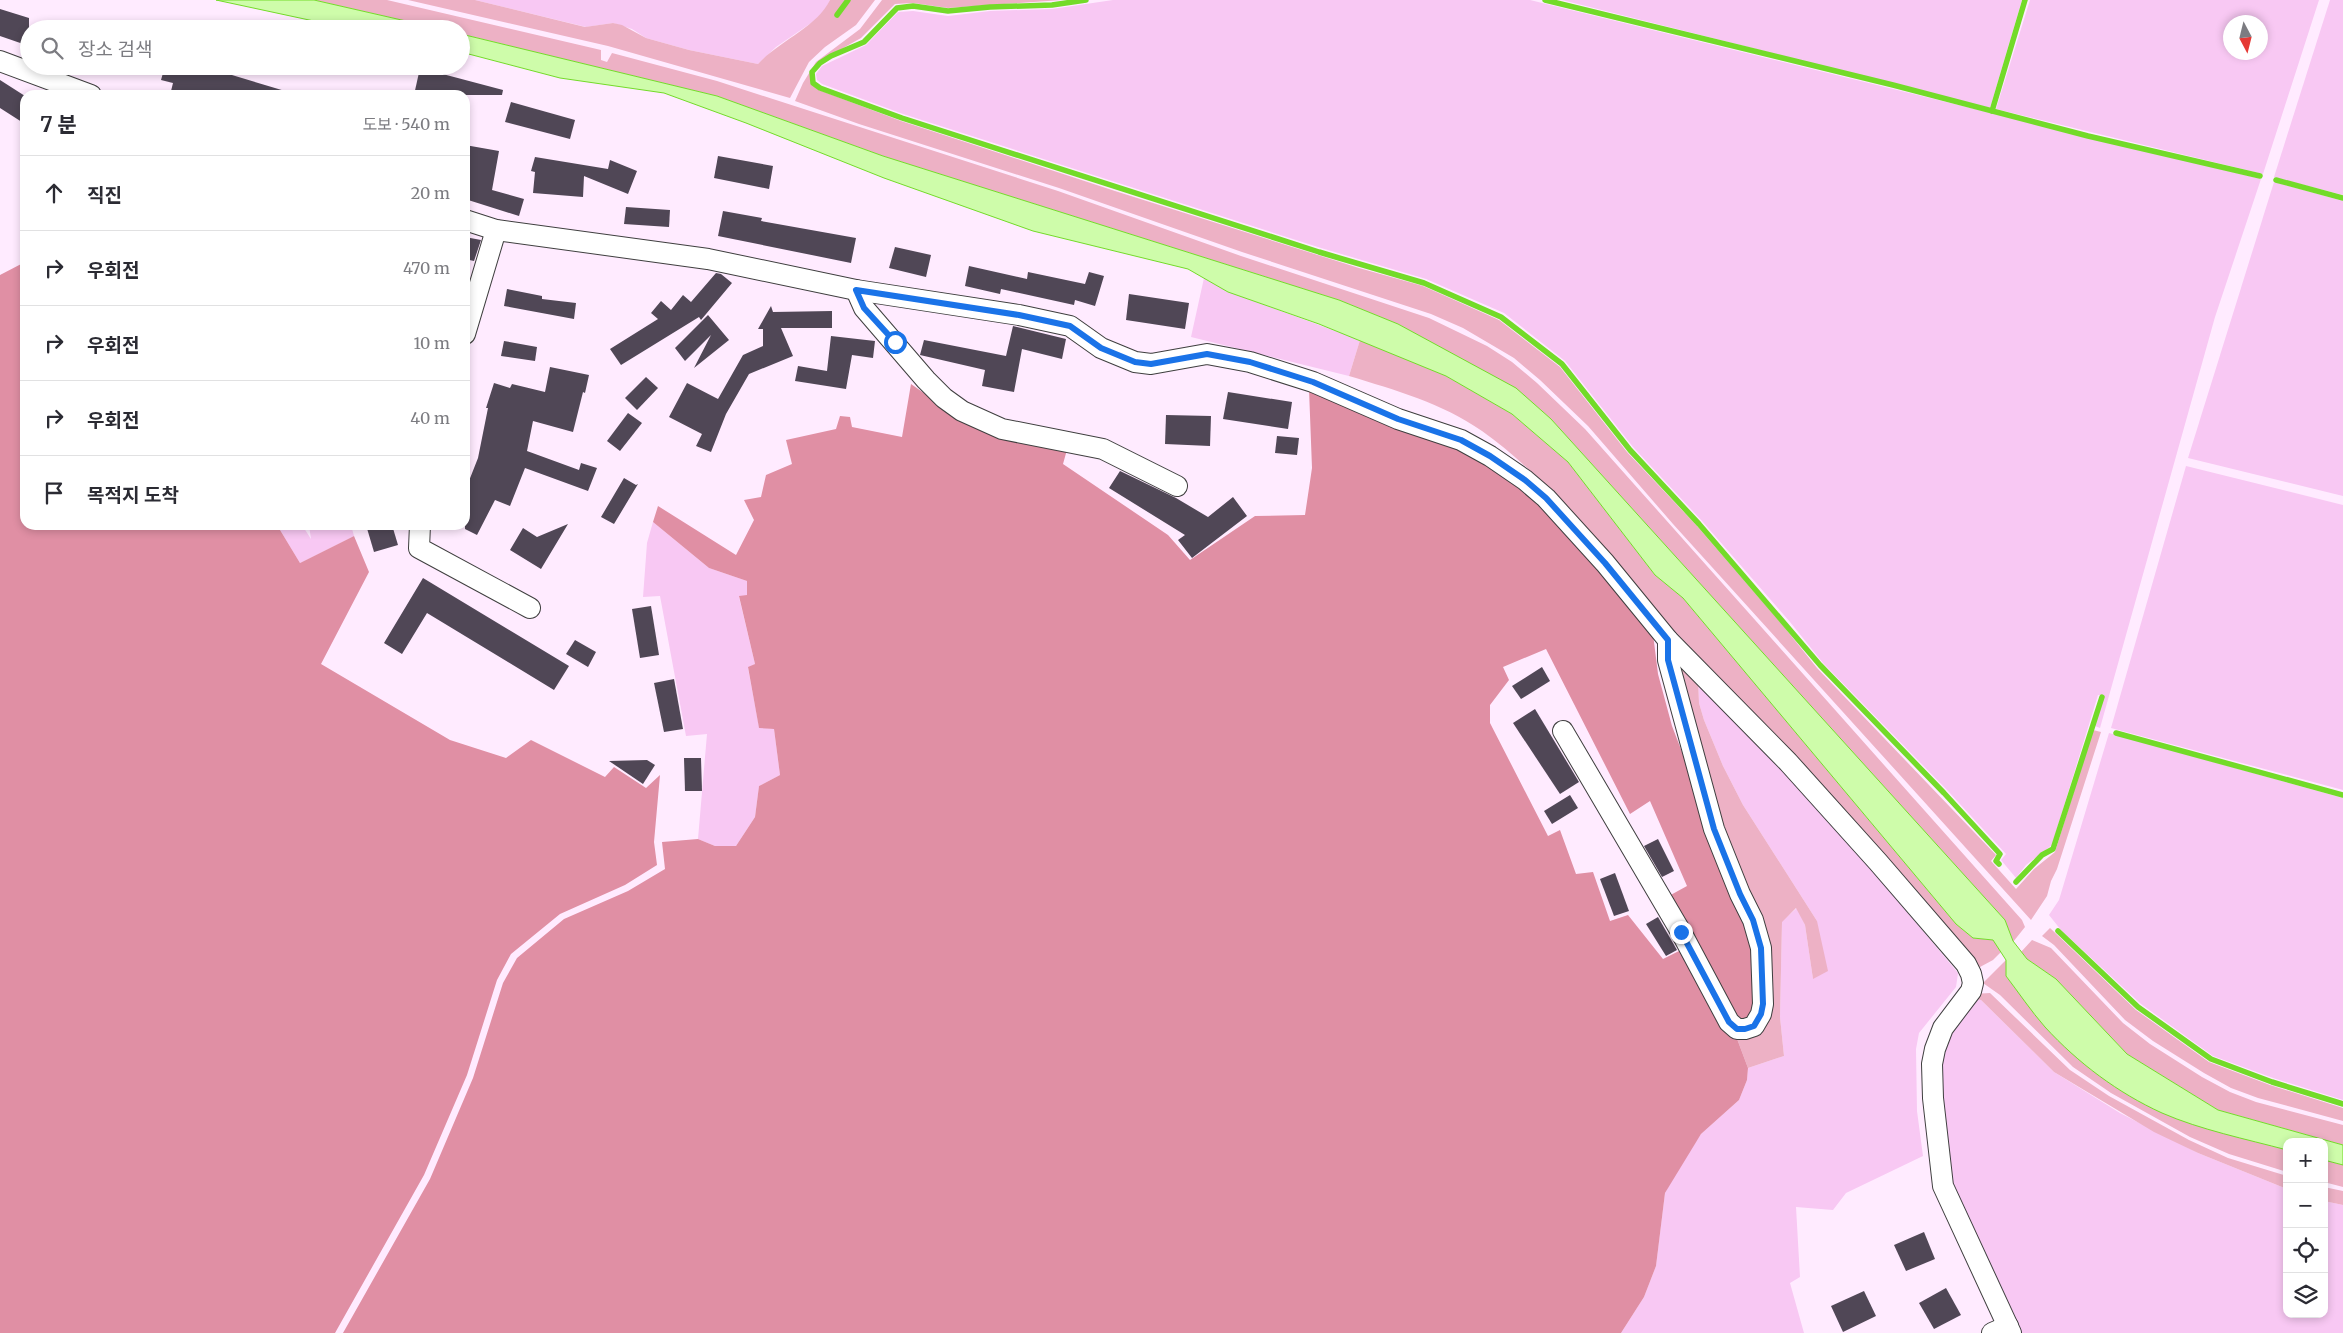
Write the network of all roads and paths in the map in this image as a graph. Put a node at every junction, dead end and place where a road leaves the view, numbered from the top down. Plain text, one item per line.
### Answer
1 (0, 61) edge
2 (20, 68) edge
3 (37, 75) edge
4 (78, 90) edge
5 (470, 222) edge
6 (496, 230) junction
7 (856, 290) junction
8 (470, 317) edge
9 (1177, 486) dead end
10 (420, 530) edge
11 (530, 608) dead end
12 (1668, 640) junction
13 (1563, 731) dead end
14 (2004, 1331) edge

1 - 2 street
3 - 4 street
5 - 6 street
6 - 7 street
6 - 8 street
7 - 9 street
7 - 12 street
10 - 11 street
12 - 13 street
12 - 14 street

